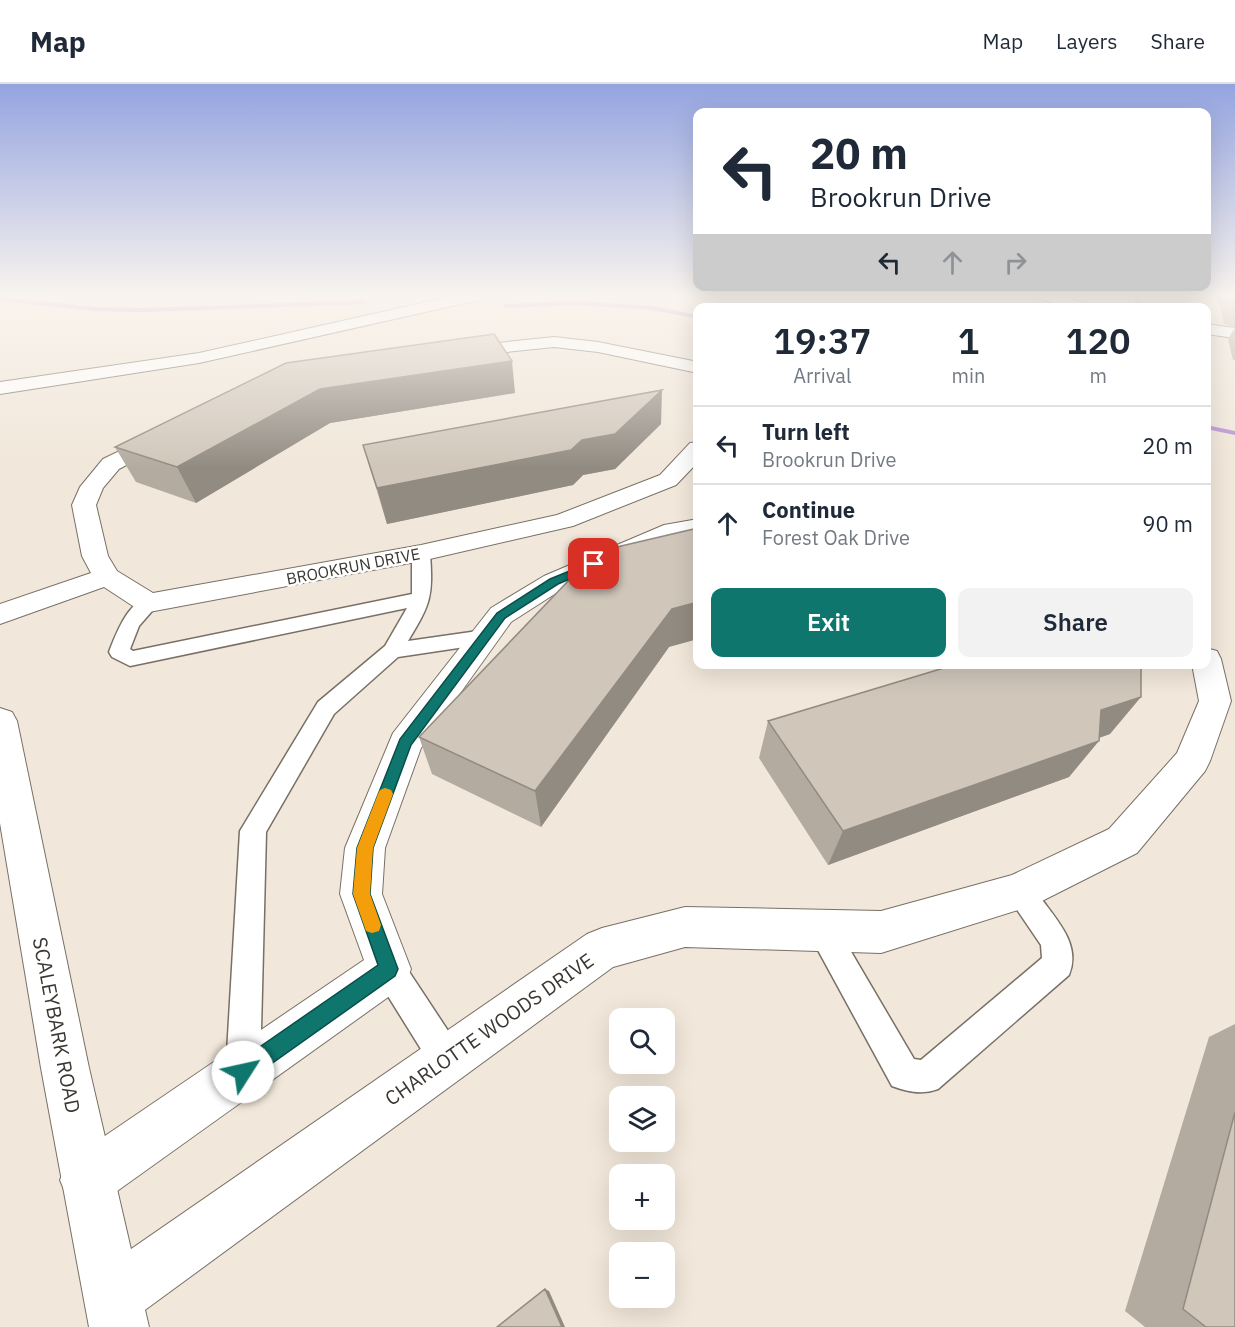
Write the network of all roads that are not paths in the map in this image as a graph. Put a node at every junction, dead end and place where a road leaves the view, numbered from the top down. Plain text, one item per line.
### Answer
1 (227, 352) edge
2 (461, 352) edge
3 (622, 352) edge
4 (442, 355) edge
5 (693, 367) edge
6 (0, 388) edge
7 (180, 427) edge
8 (693, 453) edge
9 (693, 528) edge
10 (421, 553) junction
11 (107, 577) junction
12 (420, 599) junction
13 (149, 603) junction
14 (0, 614) edge
15 (485, 637) junction
16 (392, 651) junction
17 (1208, 669) edge
18 (0, 721) edge
19 (1019, 892) junction
20 (823, 931) junction
21 (389, 969) junction
22 (446, 1058) junction
23 (243, 1072) junction
24 (87, 1180) junction
25 (116, 1312) edge

1 - 6 street
2 - 4 street
3 - 5 street
7 - 11 street
8 - 10 street, BROOKRUN DRIVE
9 - 15 street
10 - 12 lane
10 - 13 street, BROOKRUN DRIVE
11 - 13 street
11 - 14 street
12 - 13 lane
12 - 16 lane
15 - 16 lane
15 - 21 street
16 - 23 lane
17 - 19 street, CHARLOTTE WOODS DRIVE
18 - 24 street, SCALEYBARK ROAD
19 - 20 street, CHARLOTTE WOODS DRIVE
19 - 20 lane
20 - 22 street, CHARLOTTE WOODS DRIVE
21 - 22 lane
21 - 23 street
22 - 25 street, CHARLOTTE WOODS DRIVE
23 - 24 street
24 - 25 street, SCALEYBARK ROAD

